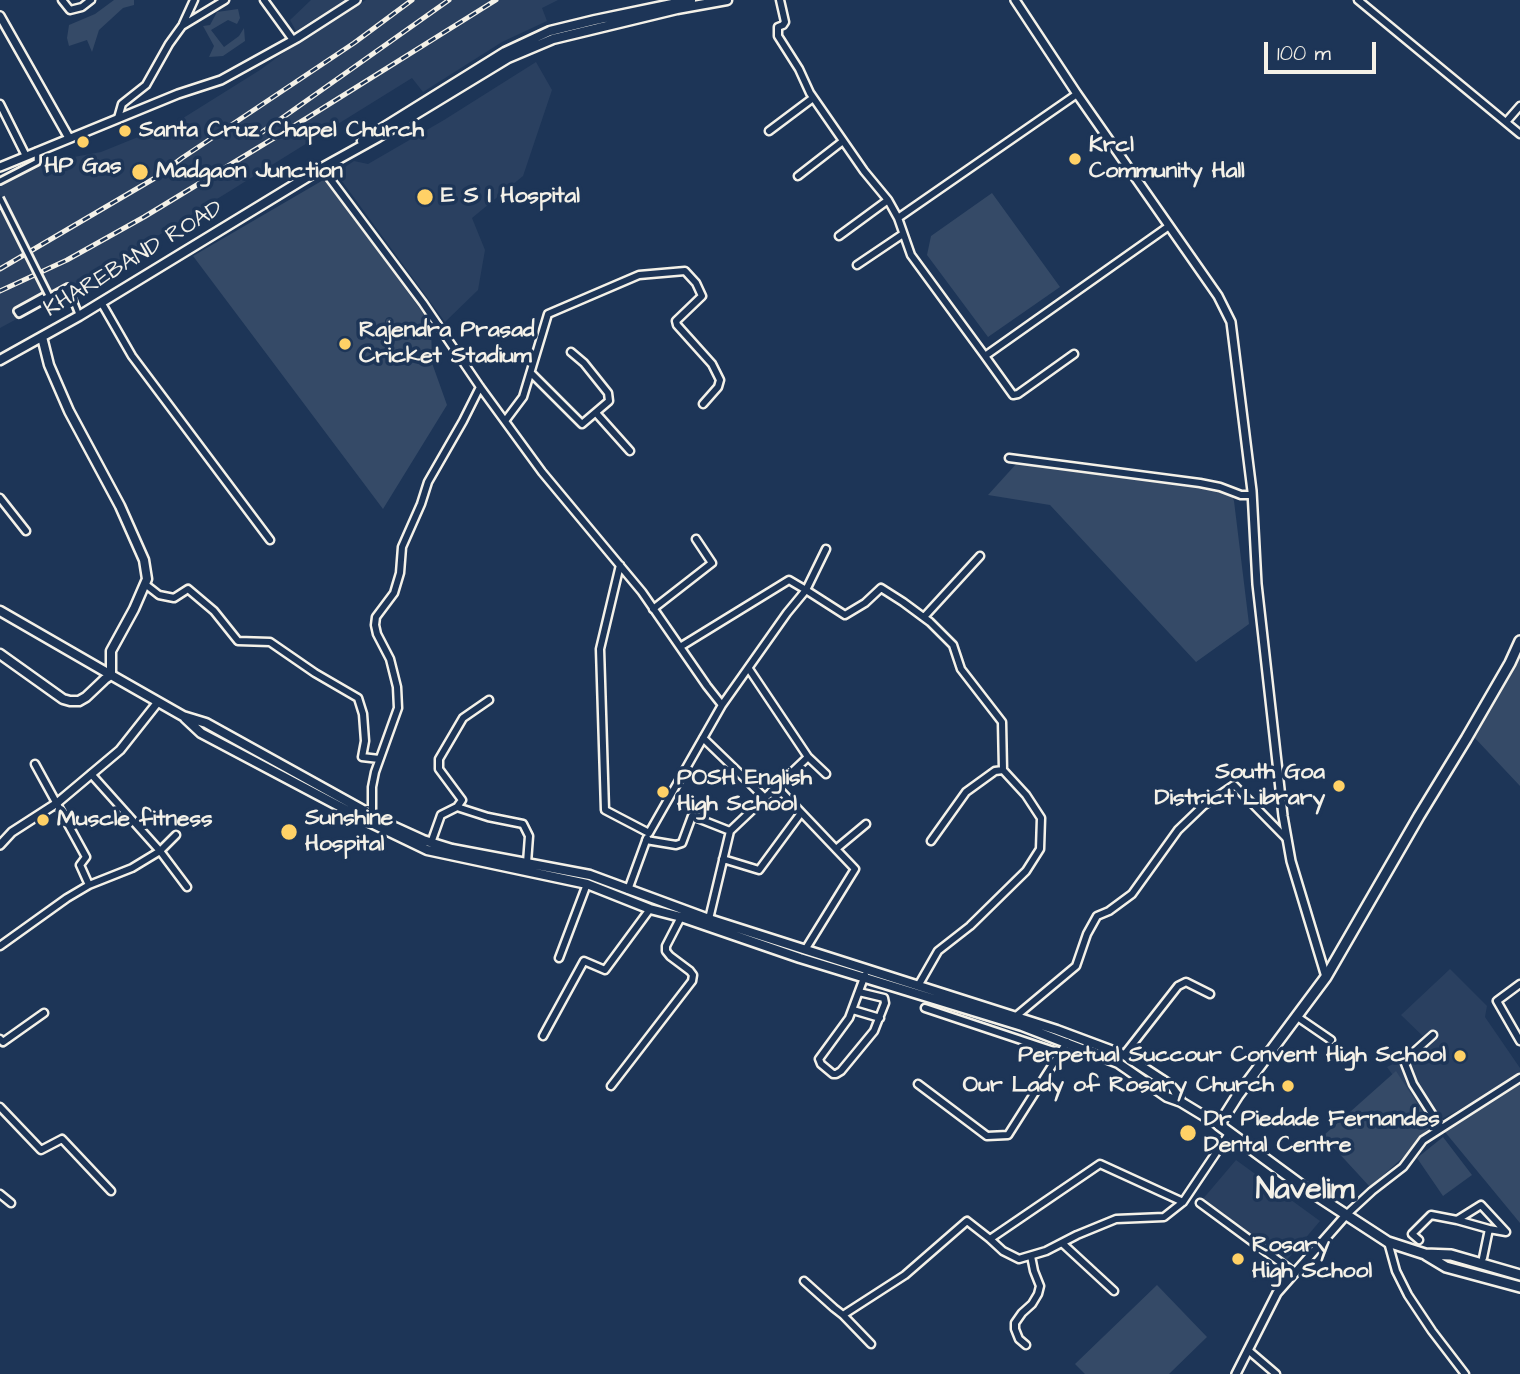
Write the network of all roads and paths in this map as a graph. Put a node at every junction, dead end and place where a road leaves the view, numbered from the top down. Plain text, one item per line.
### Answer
1 (62, 0) edge
2 (91, 0) edge
3 (194, 0) edge
4 (225, 0) edge
5 (264, 0) edge
6 (691, 0) edge
7 (727, 0) edge
8 (780, 0) edge
9 (1015, 0) edge
10 (1358, 0) edge
11 (354, 1) edge
12 (0, 16) edge
13 (182, 26) junction
14 (293, 40) junction
15 (1077, 94) junction
16 (813, 98) junction
17 (0, 104) edge
18 (1520, 106) edge
19 (118, 118) junction
20 (1506, 122) junction
21 (769, 131) dead end
22 (1520, 134) edge
23 (69, 138) junction
24 (843, 141) junction
25 (37, 151) junction
26 (26, 156) junction
27 (0, 167) edge
28 (322, 168) junction
29 (798, 176) dead end
30 (0, 181) edge
31 (0, 198) edge
32 (888, 200) junction
33 (898, 218) junction
34 (1169, 226) junction
35 (903, 234) junction
36 (839, 236) dead end
37 (858, 265) dead end
38 (101, 302) junction
39 (79, 316) junction
40 (42, 337) junction
41 (570, 352) dead end
42 (1074, 354) dead end
43 (985, 356) junction
44 (0, 359) edge
45 (531, 373) junction
46 (480, 387) junction
47 (702, 404) dead end
48 (596, 413) junction
49 (505, 421) junction
50 (630, 451) dead end
51 (1009, 458) dead end
52 (1252, 495) junction
53 (0, 498) edge
54 (26, 531) dead end
55 (696, 539) dead end
56 (270, 540) dead end
57 (826, 550) dead end
58 (980, 556) dead end
59 (620, 565) junction
60 (145, 584) junction
61 (806, 590) junction
62 (653, 609) junction
63 (0, 611) edge
64 (923, 617) junction
65 (1520, 641) edge
66 (680, 648) junction
67 (0, 654) edge
68 (749, 669) junction
69 (111, 675) junction
70 (489, 700) dead end
71 (158, 702) junction
72 (722, 705) junction
73 (703, 738) junction
74 (808, 757) junction
75 (379, 759) junction
76 (35, 764) dead end
77 (1003, 770) junction
78 (92, 774) junction
79 (826, 774) dead end
80 (776, 786) junction
81 (316, 789) junction
82 (764, 797) junction
83 (57, 803) junction
84 (457, 807) junction
85 (801, 813) junction
86 (372, 815) junction
87 (866, 824) dead end
88 (730, 831) junction
89 (176, 835) dead end
90 (648, 836) junction
91 (1287, 839) junction
92 (931, 841) dead end
93 (431, 842) junction
94 (0, 845) edge
95 (836, 849) junction
96 (160, 851) junction
97 (723, 859) junction
98 (527, 863) junction
99 (587, 884) junction
100 (89, 885) junction
101 (187, 887) dead end
102 (628, 888) junction
103 (625, 898) junction
104 (650, 909) junction
105 (681, 917) junction
106 (709, 919) junction
107 (0, 946) edge
108 (805, 950) junction
109 (559, 958) dead end
110 (866, 974) junction
111 (1326, 977) junction
112 (1520, 984) edge
113 (891, 986) junction
114 (918, 986) junction
115 (859, 992) junction
116 (1210, 994) dead end
117 (886, 1000) junction
118 (925, 1008) dead end
119 (853, 1010) junction
120 (44, 1013) dead end
121 (1296, 1016) junction
122 (880, 1018) junction
123 (1014, 1020) junction
124 (1433, 1035) dead end
125 (543, 1036) dead end
126 (0, 1039) edge
127 (1331, 1040) dead end
128 (1520, 1041) edge
129 (1067, 1042) junction
130 (1060, 1053) junction
131 (1124, 1055) junction
132 (1520, 1077) edge
133 (918, 1084) dead end
134 (611, 1086) dead end
135 (1181, 1102) junction
136 (0, 1108) edge
137 (1219, 1125) junction
138 (1441, 1128) junction
139 (1230, 1132) junction
140 (111, 1191) dead end
141 (0, 1194) edge
142 (1182, 1202) junction
143 (11, 1203) dead end
144 (1200, 1203) dead end
145 (1346, 1215) junction
146 (1457, 1220) junction
147 (1489, 1229) junction
148 (990, 1239) junction
149 (1419, 1240) dead end
150 (1062, 1242) junction
151 (1388, 1242) junction
152 (1425, 1254) junction
153 (1031, 1256) junction
154 (1483, 1258) dead end
155 (1295, 1273) junction
156 (1520, 1275) edge
157 (804, 1281) dead end
158 (1520, 1287) edge
159 (1114, 1291) dead end
160 (844, 1315) junction
161 (871, 1345) dead end
162 (1026, 1345) dead end
163 (1248, 1350) junction
164 (1236, 1374) edge
165 (1276, 1374) edge
166 (1465, 1374) edge

1 - 2 street
3 - 13 street
4 - 13 street
5 - 14 street
6 - 28 main road
7 - 28 main road
8 - 16 street
9 - 15 street
10 - 20 street
11 - 14 street
12 - 23 street
13 - 19 street
14 - 19 street
15 - 33 street
15 - 34 street
16 - 21 street
16 - 24 street
17 - 26 street
18 - 20 street
19 - 23 street
20 - 22 street
23 - 25 street
24 - 29 street
24 - 32 street
25 - 26 street
25 - 30 street
26 - 27 street
28 - 38 main road, KHAREBAND ROAD
28 - 46 street
31 - 39 street, bridge
32 - 33 street
32 - 36 street
33 - 35 street
34 - 43 street
34 - 52 street
35 - 37 street
35 - 43 street
38 - 39 main road, KHAREBAND ROAD
38 - 56 street
39 - 40 main road, KHAREBAND ROAD
40 - 44 main road, KHAREBAND ROAD
40 - 60 main road
41 - 48 street
42 - 43 street
45 - 47 street
45 - 48 street
45 - 49 street
46 - 49 street
46 - 75 street
48 - 50 street
49 - 59 street
51 - 52 street
52 - 91 street
53 - 54 street
55 - 62 street
57 - 61 street
58 - 64 street
59 - 62 street
59 - 90 street
60 - 69 main road
60 - 75 street
61 - 64 street
61 - 66 street
61 - 68 street
62 - 66 street
63 - 69 main road
64 - 77 street
65 - 111 main road
66 - 72 street
67 - 69 main road
68 - 72 street
68 - 74 street
69 - 71 main road
70 - 84 street
71 - 78 street
71 - 81 main road
72 - 73 street
73 - 82 street
73 - 90 street
74 - 79 street
74 - 80 street
75 - 86 street
76 - 83 street
77 - 92 street
77 - 114 street
78 - 83 street
78 - 96 street
80 - 82 street
80 - 85 street
81 - 86 main road
81 - 99 main road
82 - 88 street
83 - 94 street
83 - 100 street
84 - 93 street
84 - 98 street
85 - 95 street
85 - 97 street
86 - 93 main road
87 - 95 street
88 - 90 street
88 - 97 street
89 - 96 street
90 - 102 street
91 - 111 street
91 - 123 street
93 - 98 main road
95 - 108 street
96 - 100 street
96 - 101 street
97 - 106 street
98 - 102 main road
99 - 103 main road
99 - 109 street
100 - 107 street
102 - 103 street
102 - 106 main road
103 - 104 main road
104 - 105 main road
104 - 125 street
105 - 110 main road
105 - 134 street
106 - 108 main road
108 - 110 main road
110 - 113 main road
110 - 114 main road
110 - 115 street
111 - 121 main road
112 - 128 street
113 - 117 street
113 - 123 main road
114 - 123 main road
115 - 117 street
115 - 119 street
116 - 131 street
117 - 122 street
118 - 130 street
119 - 122 street
119 - 122 street
120 - 126 street
121 - 127 street
121 - 137 main road
123 - 129 main road
123 - 131 main road
124 - 138 street
129 - 130 street
129 - 135 main road
130 - 133 street
131 - 135 main road
132 - 138 street
135 - 137 main road
136 - 140 street
137 - 139 main road
138 - 145 street
139 - 142 street
139 - 145 main road
141 - 143 street
142 - 148 street
142 - 150 street
144 - 155 street
145 - 151 main road
145 - 155 street
146 - 147 street
146 - 147 street
146 - 149 street
147 - 154 street
148 - 153 street
148 - 160 street
150 - 153 street
150 - 159 street
151 - 152 main road
151 - 166 street
152 - 156 main road
152 - 158 main road
153 - 162 street
155 - 163 street
157 - 160 street
160 - 161 street
163 - 164 street
163 - 165 street

